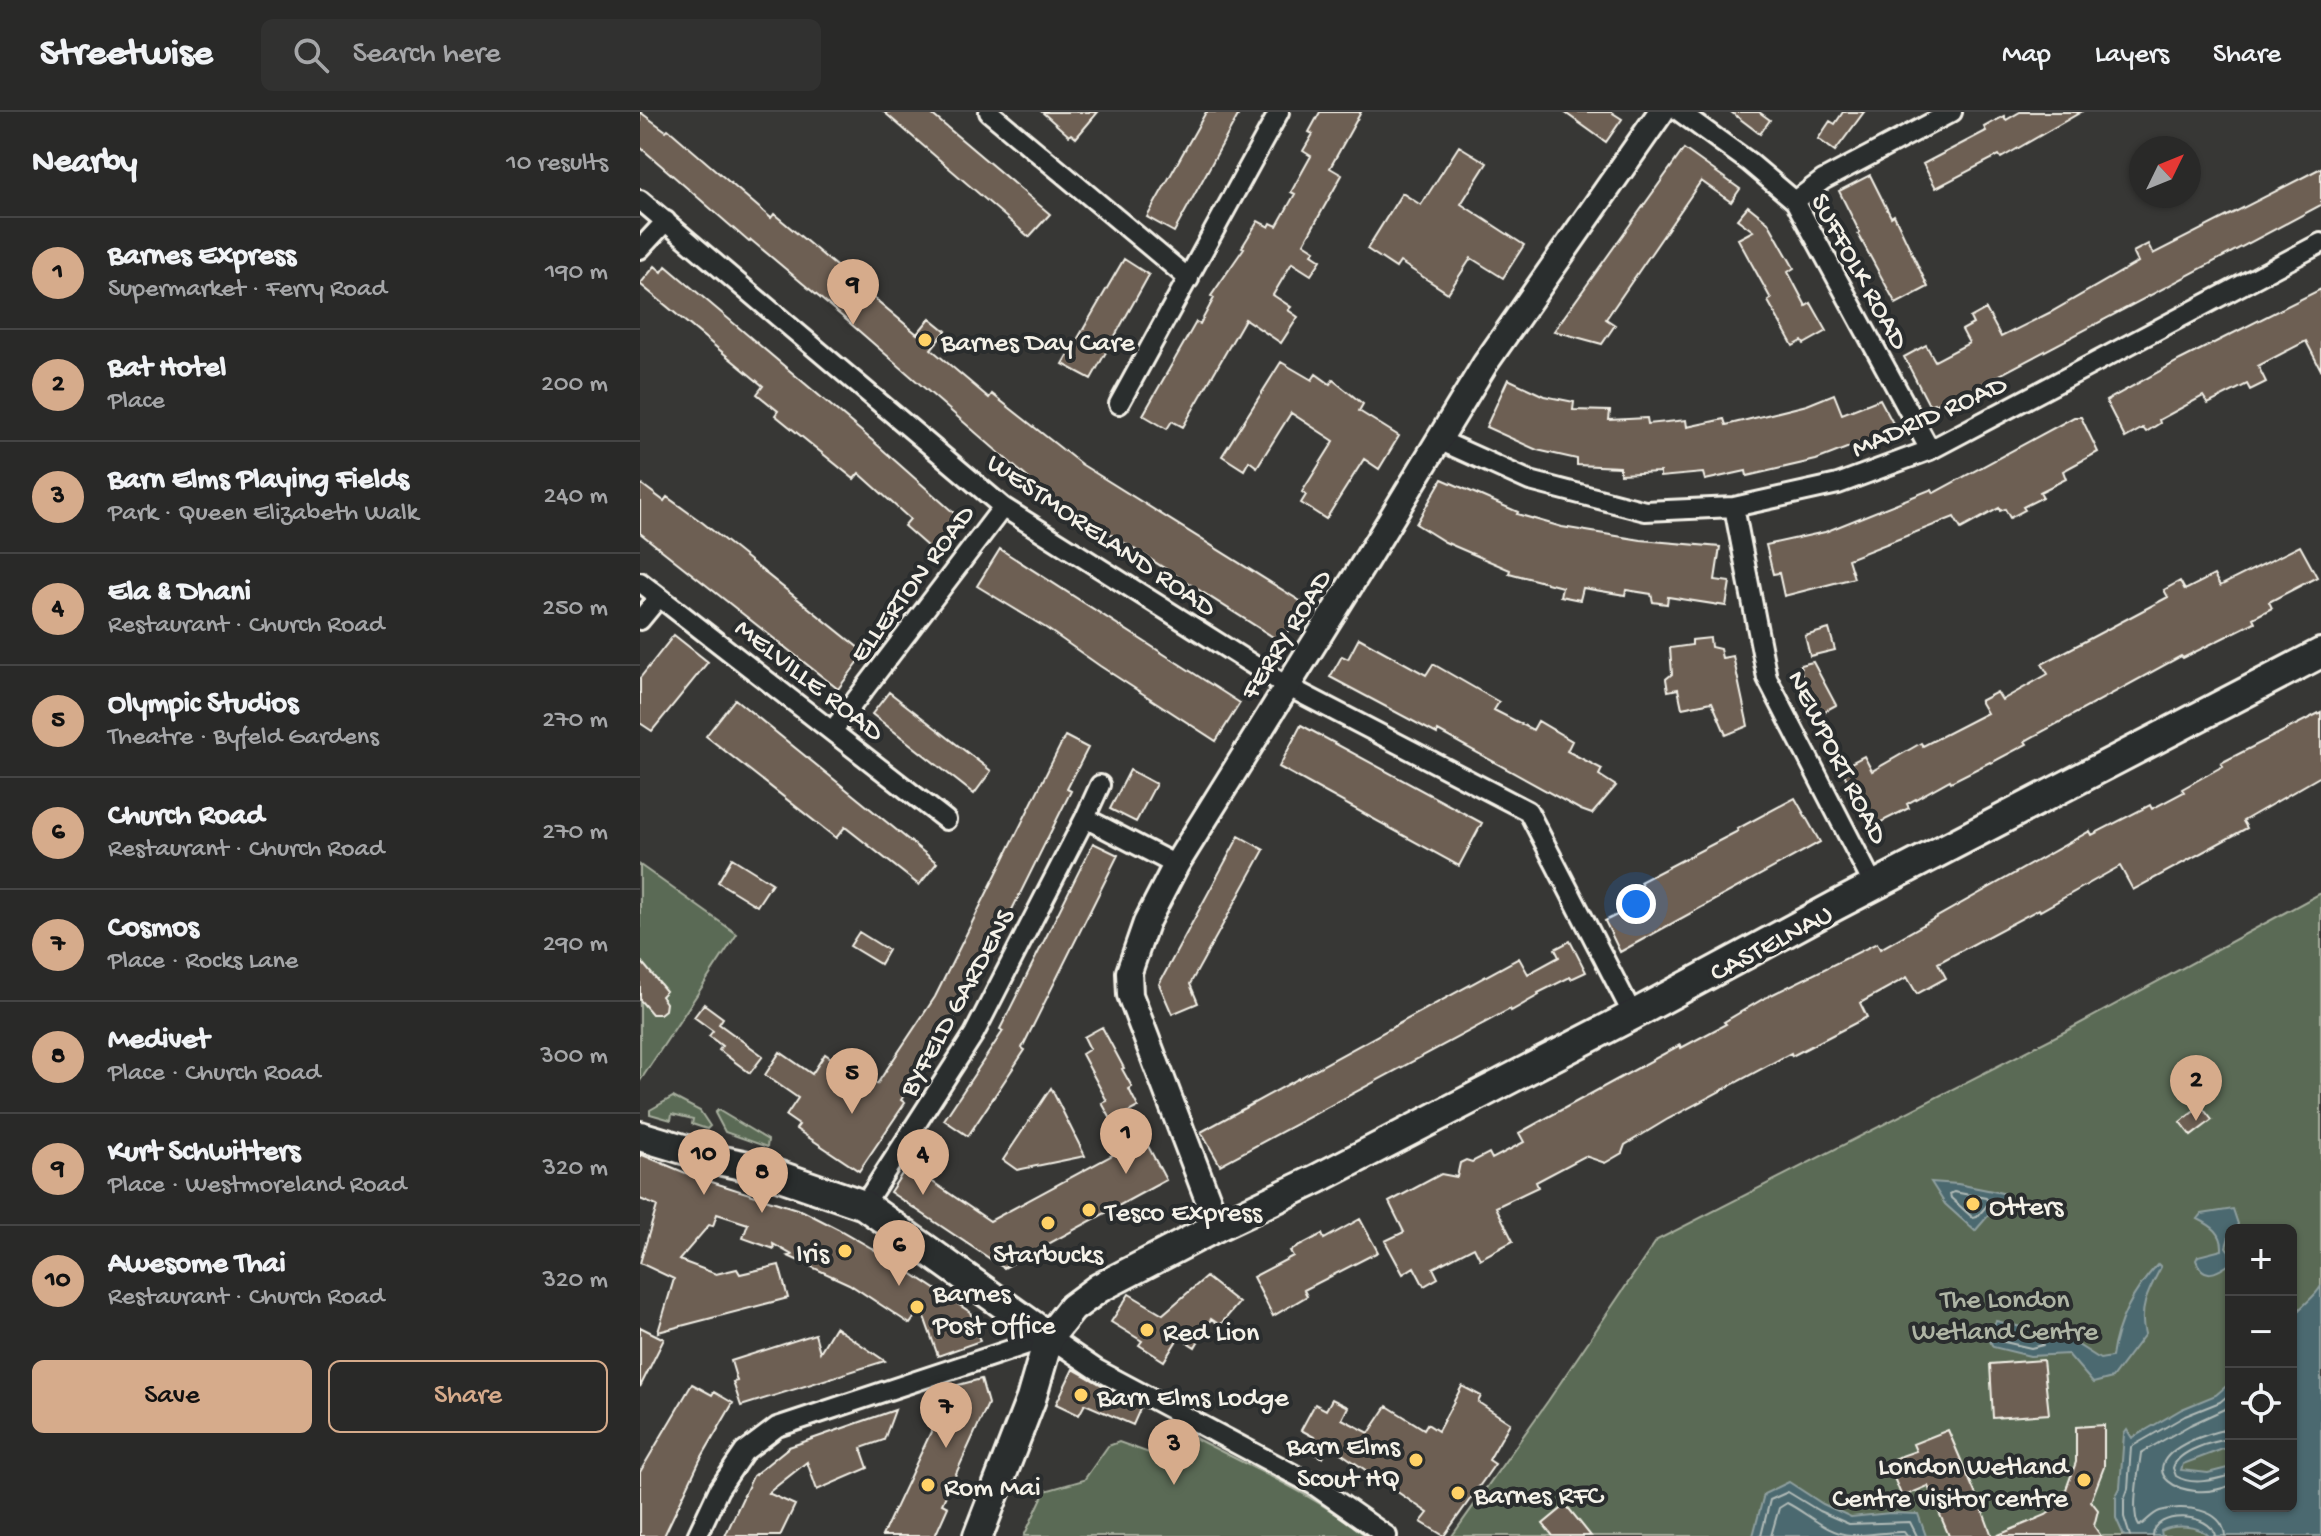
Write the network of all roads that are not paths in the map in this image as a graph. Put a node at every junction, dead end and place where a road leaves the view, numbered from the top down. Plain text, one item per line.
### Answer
1 (989, 112) edge
2 (1279, 112) edge
3 (1661, 112) edge
4 (1680, 112) edge
5 (1952, 112) edge
6 (640, 200) edge
7 (1795, 201) junction
8 (666, 221) junction
9 (2321, 243) edge
10 (640, 249) edge
11 (1189, 279) junction
12 (1119, 404) dead end
13 (1439, 440) junction
14 (1930, 450) junction
15 (1003, 507) junction
16 (1734, 507) junction
17 (640, 582) edge
18 (659, 597) junction
19 (640, 620) edge
20 (2321, 653) edge
21 (1285, 685) junction
22 (833, 730) junction
23 (1100, 785) dead end
24 (1085, 818) junction
25 (946, 820) dead end
26 (1176, 865) junction
27 (1874, 886) junction
28 (1633, 1015) junction
29 (640, 1136) edge
30 (864, 1205) junction
31 (1218, 1226) junction
32 (1049, 1337) junction
33 (697, 1536) edge
34 (978, 1536) edge
35 (1387, 1536) edge

1 - 11 street
2 - 11 street
3 - 13 street, FERRY ROAD
4 - 7 street, SUFFOLK ROAD
5 - 7 street
6 - 8 street, WESTMORELAND ROAD
7 - 14 street, SUFFOLK ROAD
8 - 10 street
8 - 15 street, WESTMORELAND ROAD
9 - 14 street, MADRID ROAD
11 - 12 street
13 - 16 street, MADRID ROAD
13 - 21 street, FERRY ROAD
14 - 16 street, MADRID ROAD
15 - 21 street, WESTMORELAND ROAD
15 - 22 street, ELLERTON ROAD
16 - 27 street, NEWPORT ROAD
17 - 18 street, MELVILLE ROAD
18 - 19 street
18 - 22 street, MELVILLE ROAD
20 - 27 main road, CASTELNAU
21 - 26 street, FERRY ROAD
21 - 28 street, WESTMORELAND ROAD
22 - 25 street, MELVILLE ROAD
23 - 24 street, BYFELD GARDENS
24 - 26 street
24 - 30 street, BYFELD GARDENS
26 - 31 street, FERRY ROAD
27 - 28 main road, CASTELNAU
28 - 31 main road, CASTELNAU
29 - 30 main road
30 - 32 main road
31 - 32 main road, CASTELNAU
32 - 33 street
32 - 34 main road
32 - 35 street

